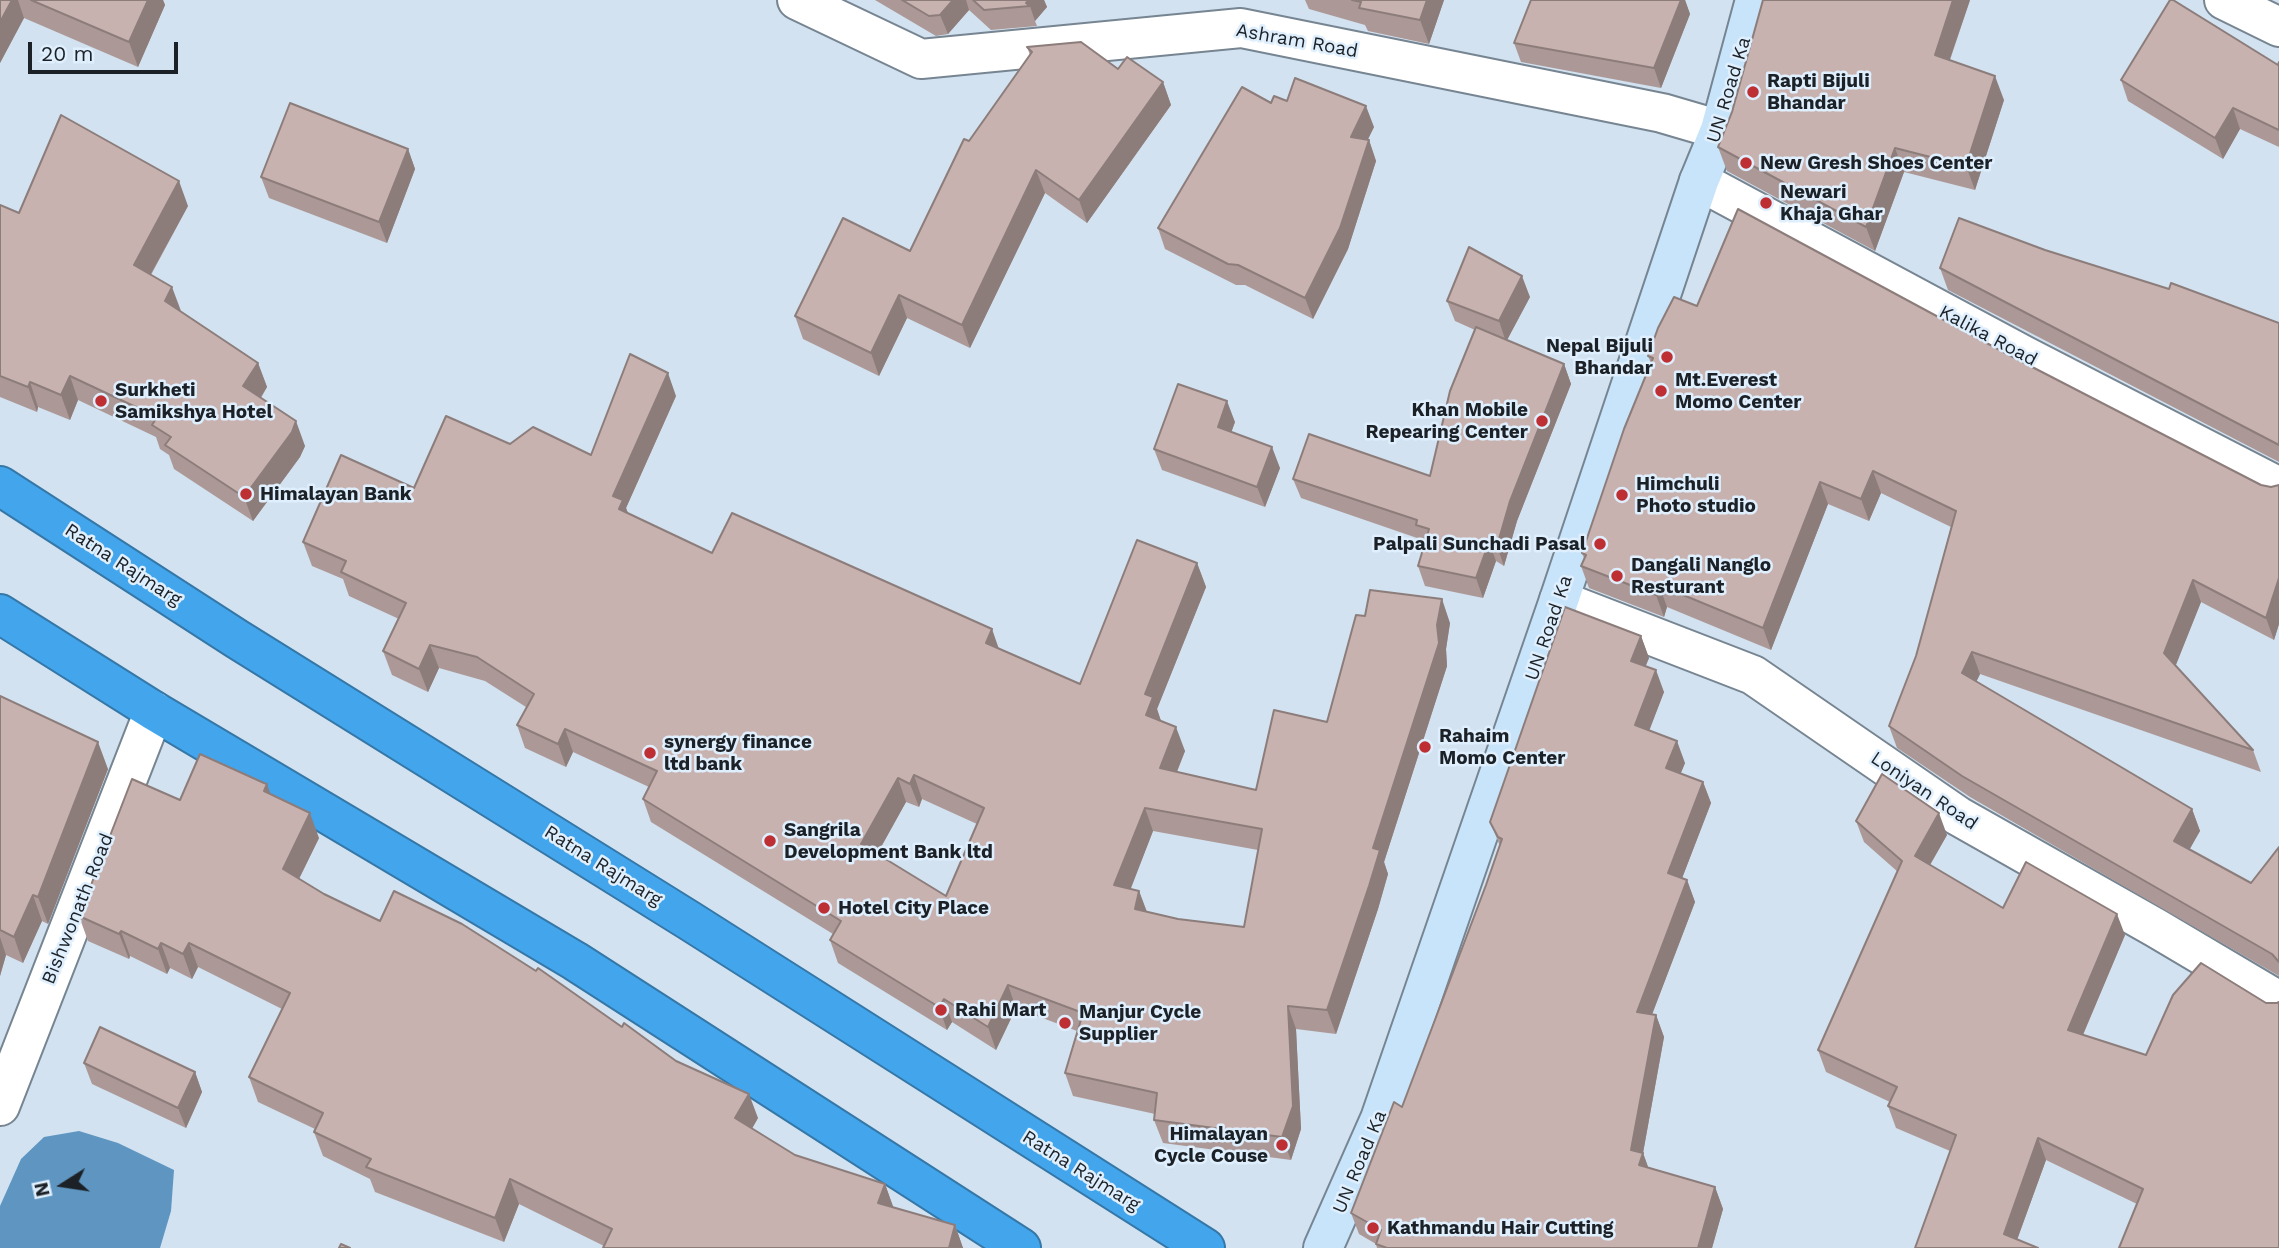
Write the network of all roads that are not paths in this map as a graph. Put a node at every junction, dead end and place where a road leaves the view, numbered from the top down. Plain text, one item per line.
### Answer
1 (797, 0) edge
2 (1755, 0) edge
3 (2224, 0) edge
4 (1230, 14) edge
5 (2279, 27) edge
6 (1720, 130) junction
7 (1699, 181) junction
8 (0, 486) edge
9 (2279, 487) edge
10 (1559, 600) junction
11 (0, 614) edge
12 (154, 711) junction
13 (2279, 1004) edge
14 (0, 1106) edge
15 (1021, 1248) edge
16 (1205, 1248) edge
17 (1323, 1248) edge

1 - 4 street, Ashram Road
2 - 6 street, UN Road Ka
3 - 5 street
4 - 6 street, Ashram Road
6 - 7 street, UN Road Ka
7 - 9 street, Kalika Road
7 - 10 street, UN Road Ka
8 - 16 highway, Ratna Rajmarg
10 - 13 street, Loniyan Road
10 - 17 street, UN Road Ka
11 - 12 highway
12 - 14 street, Bishwonath Road
12 - 15 highway

